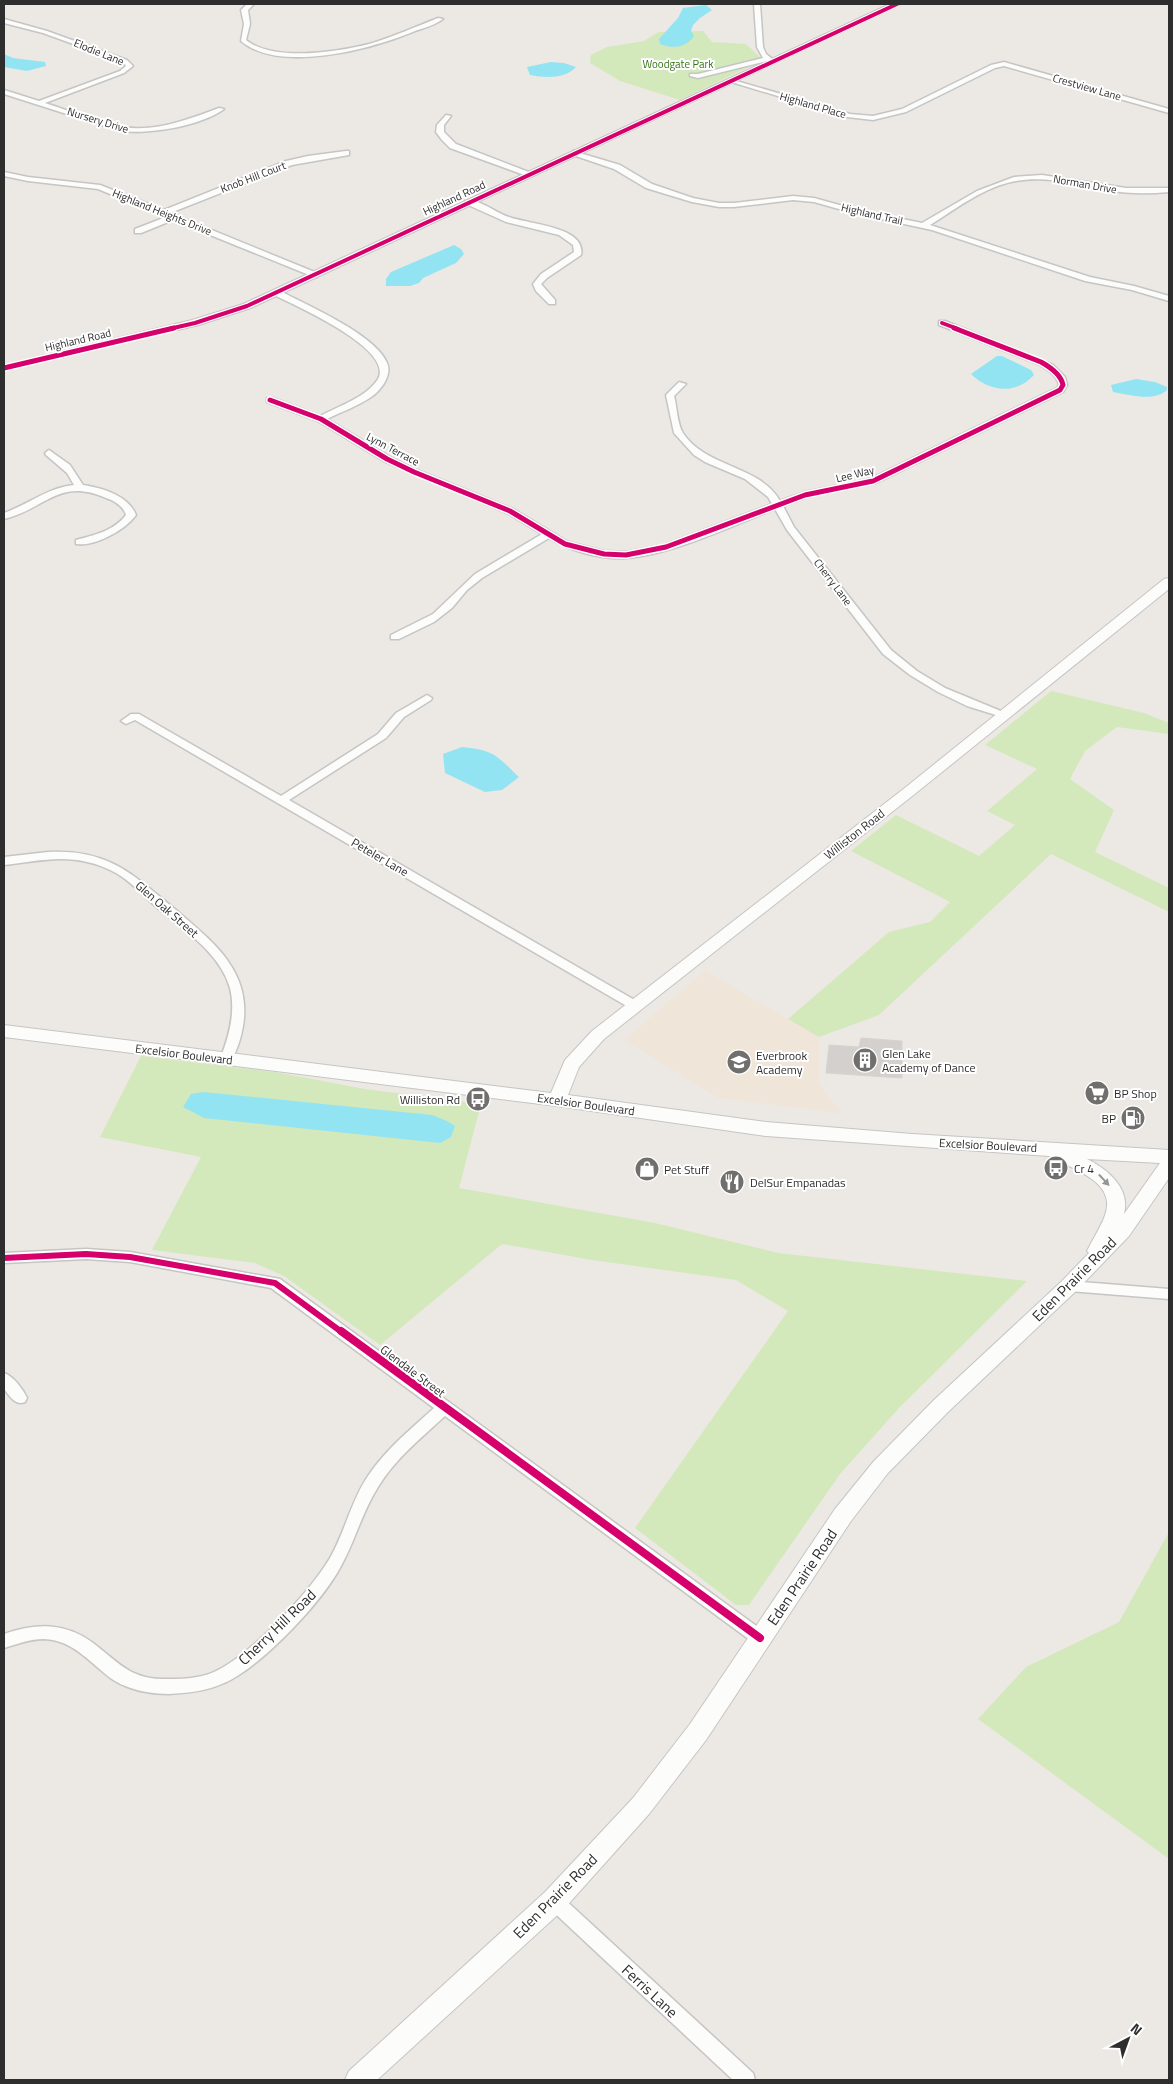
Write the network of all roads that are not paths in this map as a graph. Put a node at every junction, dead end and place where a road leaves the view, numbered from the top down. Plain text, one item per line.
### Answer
1 (251, 4) edge
2 (757, 4) edge
3 (897, 4) edge
4 (440, 19) dead end
5 (4, 21) edge
6 (771, 60) junction
7 (1004, 64) joint
8 (692, 75) dead end
9 (731, 81) junction
10 (4, 92) edge
11 (42, 102) junction
12 (1169, 104) edge
13 (1161, 108) junction
14 (221, 109) dead end
15 (1169, 110) edge
16 (448, 116) dead end
17 (346, 153) dead end
18 (576, 153) junction
19 (4, 174) edge
20 (530, 174) junction
21 (1169, 190) edge
22 (469, 202) junction
23 (164, 213) junction
24 (173, 217) junction
25 (923, 226) junction
26 (138, 231) dead end
27 (314, 275) junction
28 (277, 293) junction
29 (1169, 299) edge
30 (552, 302) dead end
31 (942, 323) dead end
32 (4, 368) edge
33 (682, 384) dead end
34 (270, 400) dead end
35 (321, 419) junction
36 (48, 452) dead end
37 (79, 486) junction
38 (779, 506) junction
39 (510, 511) joint
40 (4, 516) edge
41 (549, 534) junction
42 (79, 542) dead end
43 (1169, 582) edge
44 (395, 637) dead end
45 (427, 698) dead end
46 (1003, 714) junction
47 (126, 721) dead end
48 (282, 800) junction
49 (4, 861) edge
50 (634, 1004) junction
51 (4, 1031) edge
52 (226, 1060) junction
53 (557, 1100) junction
54 (1047, 1148) junction
55 (1169, 1157) edge
56 (1169, 1164) edge
57 (4, 1258) edge
58 (1093, 1260) junction
59 (1069, 1286) junction
60 (1169, 1294) edge
61 (4, 1379) edge
62 (20, 1398) dead end
63 (444, 1408) junction
64 (760, 1638) junction
65 (4, 1641) edge
66 (554, 1901) junction
67 (358, 2080) edge
68 (746, 2080) edge

1 - 4 street
2 - 6 street
3 - 6 main road, Highland Road
5 - 11 street, Elodie Lane
6 - 8 street
6 - 9 main road, Highland Road
7 - 9 street, Highland Place
7 - 13 street, Crestview Lane
9 - 18 main road, Highland Road
10 - 11 street, Nursery Drive
11 - 14 street, Nursery Drive
12 - 13 street
13 - 15 street, Crestview Lane
16 - 20 street
17 - 23 street, Knob Hill Court
18 - 20 main road, Highland Road
18 - 25 street, Highland Trail
19 - 23 street, Highland Heights Drive
20 - 22 main road, Highland Road
21 - 25 street, Norman Drive
22 - 27 main road, Highland Road
22 - 30 street
23 - 24 street, Highland Heights Drive
24 - 26 street
24 - 27 street, Highland Heights Drive
25 - 29 street, Highland Trail
27 - 28 main road, Highland Road
28 - 32 main road, Highland Road
28 - 35 street
31 - 38 street, Lee Way
33 - 38 street, Cherry Lane
34 - 35 street, Lynn Terrace
35 - 39 street, Lynn Terrace
36 - 37 street
37 - 40 street
37 - 42 street
38 - 41 street, Lee Way
38 - 46 street, Cherry Lane
39 - 41 street, Lee Way
41 - 44 street
43 - 46 main road, Williston Road
45 - 48 street
46 - 50 main road, Williston Road
47 - 48 street, Peteler Lane
48 - 50 street, Peteler Lane
49 - 52 street, Glen Oak Street
50 - 53 main road, Williston Road
51 - 52 main road, Excelsior Boulevard
52 - 53 main road, Excelsior Boulevard
53 - 54 main road, Excelsior Boulevard
54 - 55 main road, Excelsior Boulevard
54 -> 58 main road
56 - 58 main road, Eden Prairie Road
57 - 63 street, Glendale Street
58 - 59 main road, Eden Prairie Road
59 - 60 street
59 - 64 main road, Eden Prairie Road
61 - 62 street
63 - 64 street, Glendale Street
63 - 65 street, Cherry Hill Road
64 - 66 main road, Eden Prairie Road
66 - 67 main road, Eden Prairie Road
66 - 68 street, Ferris Lane

